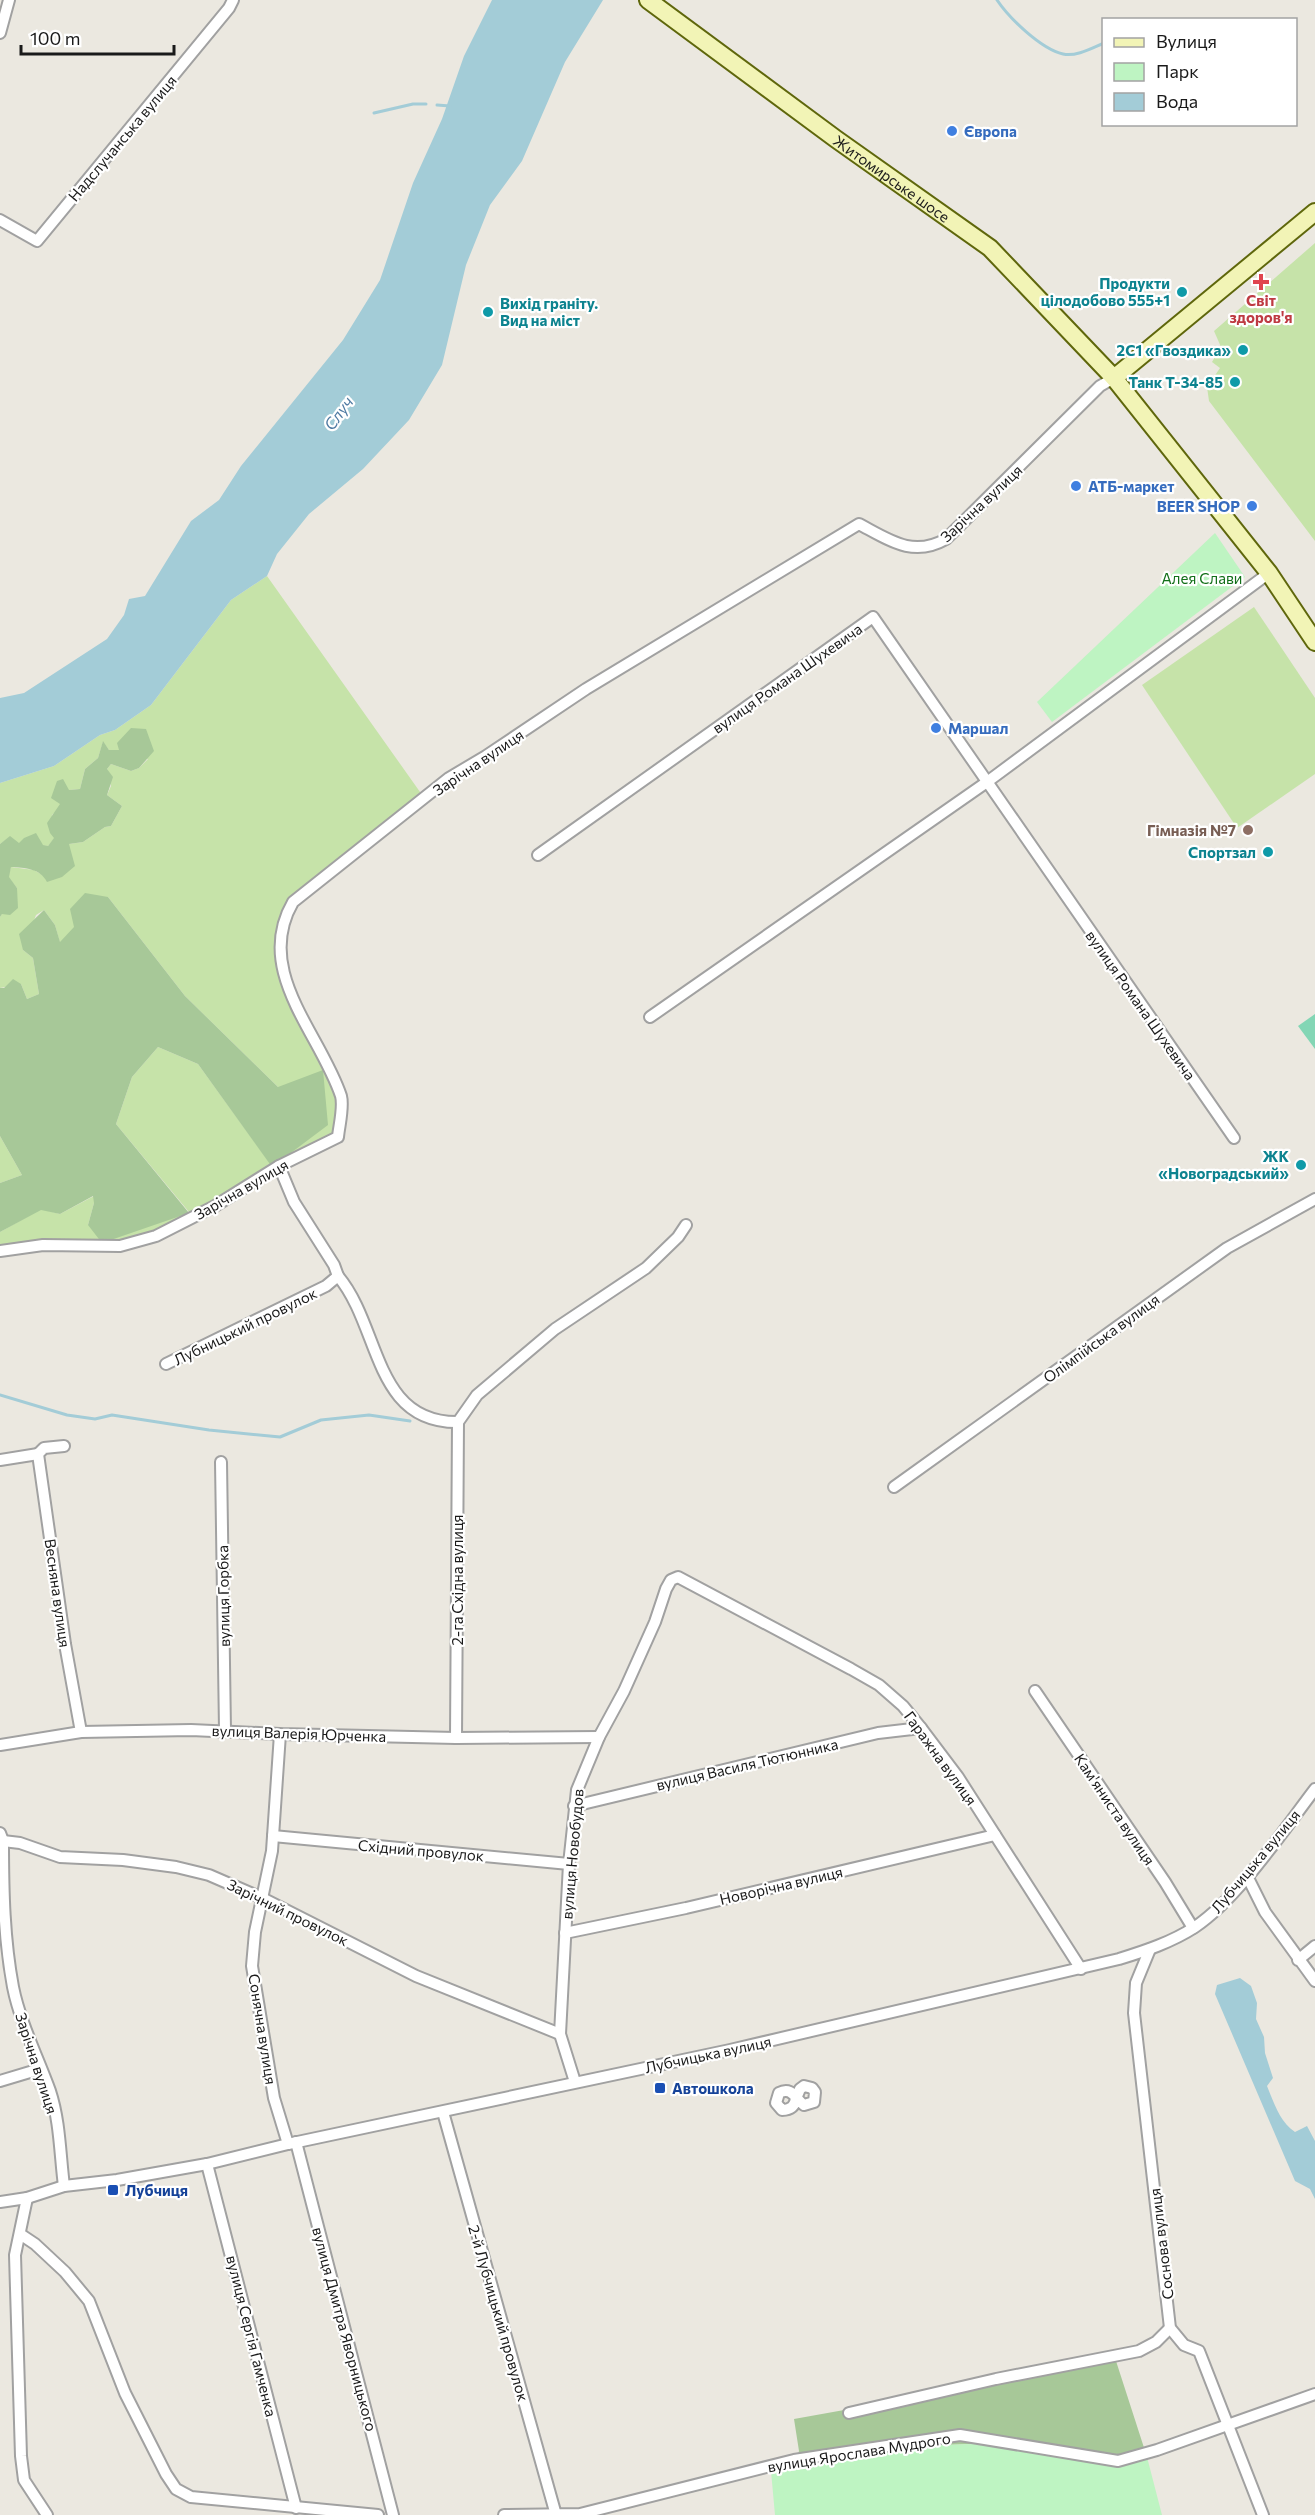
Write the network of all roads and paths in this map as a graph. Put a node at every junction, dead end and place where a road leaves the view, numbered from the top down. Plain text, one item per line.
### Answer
1 (9, 0) edge
2 (233, 0) edge
3 (648, 0) edge
4 (0, 33) edge
5 (1315, 212) edge
6 (0, 220) edge
7 (1114, 378) junction
8 (1269, 573) junction
9 (1315, 642) edge
10 (987, 782) junction
11 (538, 855) dead end
12 (650, 1017) dead end
13 (1234, 1138) dead end
14 (279, 1166) junction
15 (1315, 1199) edge
16 (686, 1225) dead end
17 (0, 1251) edge
18 (338, 1276) junction
19 (166, 1364) dead end
20 (458, 1422) junction
21 (64, 1446) dead end
22 (39, 1454) junction
23 (0, 1460) edge
24 (221, 1462) dead end
25 (894, 1487) dead end
26 (678, 1577) joint
27 (1035, 1691) dead end
28 (921, 1728) junction
29 (225, 1730) junction
30 (81, 1732) junction
31 (280, 1734) junction
32 (599, 1737) junction
33 (456, 1738) junction
34 (0, 1745) edge
35 (1315, 1789) edge
36 (574, 1806) junction
37 (995, 1835) junction
38 (273, 1836) junction
39 (2, 1837) edge
40 (569, 1864) junction
41 (1246, 1876) junction
42 (262, 1898) junction
43 (1193, 1928) junction
44 (565, 1933) junction
45 (1315, 1947) edge
46 (1150, 1949) junction
47 (1298, 1960) junction
48 (1081, 1969) junction
49 (1315, 1981) edge
50 (560, 2034) junction
51 (40, 2069) junction
52 (0, 2081) edge
53 (575, 2082) junction
54 (442, 2112) junction
55 (292, 2143) junction
56 (207, 2164) junction
57 (64, 2186) junction
58 (31, 2196) junction
59 (0, 2202) edge
60 (20, 2235) junction
61 (1170, 2328) junction
62 (1315, 2394) edge
63 (849, 2413) dead end
64 (1227, 2424) junction
65 (296, 2508) junction
66 (48, 2515) edge
67 (378, 2515) edge
68 (393, 2515) edge
69 (504, 2515) edge
70 (556, 2515) edge
71 (1263, 2515) edge

1 - 4 street
2 - 6 street, Надслучанська вулиця
3 - 7 main road, Житомирське шосе
5 - 7 main road
7 - 8 main road, Житомирське шосе
7 - 14 street, Зарічна вулиця
8 - 9 main road, Житомирське шосе
8 - 10 street
10 - 11 street, вулиця Романа Шухевича
10 - 12 street
10 - 13 street, вулиця Романа Шухевича
14 - 17 street, Зарічна вулиця
14 - 18 street
15 - 25 street, Олімпійська вулиця
16 - 20 street
18 - 19 street, Лубницький провулок
18 - 20 street
20 - 33 street, 2-га Східна вулиця
21 - 22 street
22 - 23 street
22 - 30 street, Весняна вулиця
24 - 29 street, вулиця Горбка
26 - 28 street, Гаражна вулиця
26 - 32 street, вулиця Новобудов
27 - 43 street, Кам'яниста вулиця
28 - 36 street, вулиця Василя Тютюнника
28 - 37 street, Гаражна вулиця
29 - 30 street, вулиця Валерія Юрченка
29 - 31 street, вулиця Валерія Юрченка
30 - 34 street, вулиця Валерія Юрченка
31 - 33 street, вулиця Валерія Юрченка
31 - 38 street, Сонячна вулиця
32 - 33 street, вулиця Валерія Юрченка
32 - 36 street, вулиця Новобудов
35 - 41 street, Лубчицька вулиця
36 - 40 street, вулиця Новобудов
37 - 44 street, Новорічна вулиця
37 - 48 street, Гаражна вулиця
38 - 40 street, Східний провулок
38 - 42 street, Сонячна вулиця
39 - 42 street, Зарічний провулок
39 - 51 street, Зарічна вулиця
40 - 44 street, вулиця Новобудов
41 - 43 street, Лубчицька вулиця
41 - 47 street
42 - 50 street, Зарічний провулок
42 - 55 street, Сонячна вулиця
43 - 46 street, Лубчицька вулиця
44 - 50 street, вулиця Новобудов
45 - 47 street
46 - 48 street, Лубчицька вулиця
46 - 61 street, Соснова вулиця
47 - 49 street
48 - 53 street, Лубчицька вулиця
50 - 53 street, вулиця Новобудов
51 - 52 street
51 - 57 street, Зарічна вулиця
53 - 54 street, Лубчицька вулиця
54 - 55 street, Лубчицька вулиця
54 - 70 street, 2-й Лубчицький провулок
55 - 56 street, Лубчицька вулиця
55 - 68 street, вулиця Дмитра Яворницького
56 - 57 street, Лубчицька вулиця
56 - 65 street, вулиця Сергія Гамченка
57 - 58 street, Лубчицька вулиця
58 - 59 street, Лубчицька вулиця
58 - 60 street
60 - 65 street
60 - 66 street
61 - 63 street
61 - 64 street
62 - 64 street, вулиця Ярослава Мудрого
64 - 70 street, вулиця Ярослава Мудрого
64 - 71 street
65 - 67 street
69 - 70 street, вулиця Ярослава Мудрого

